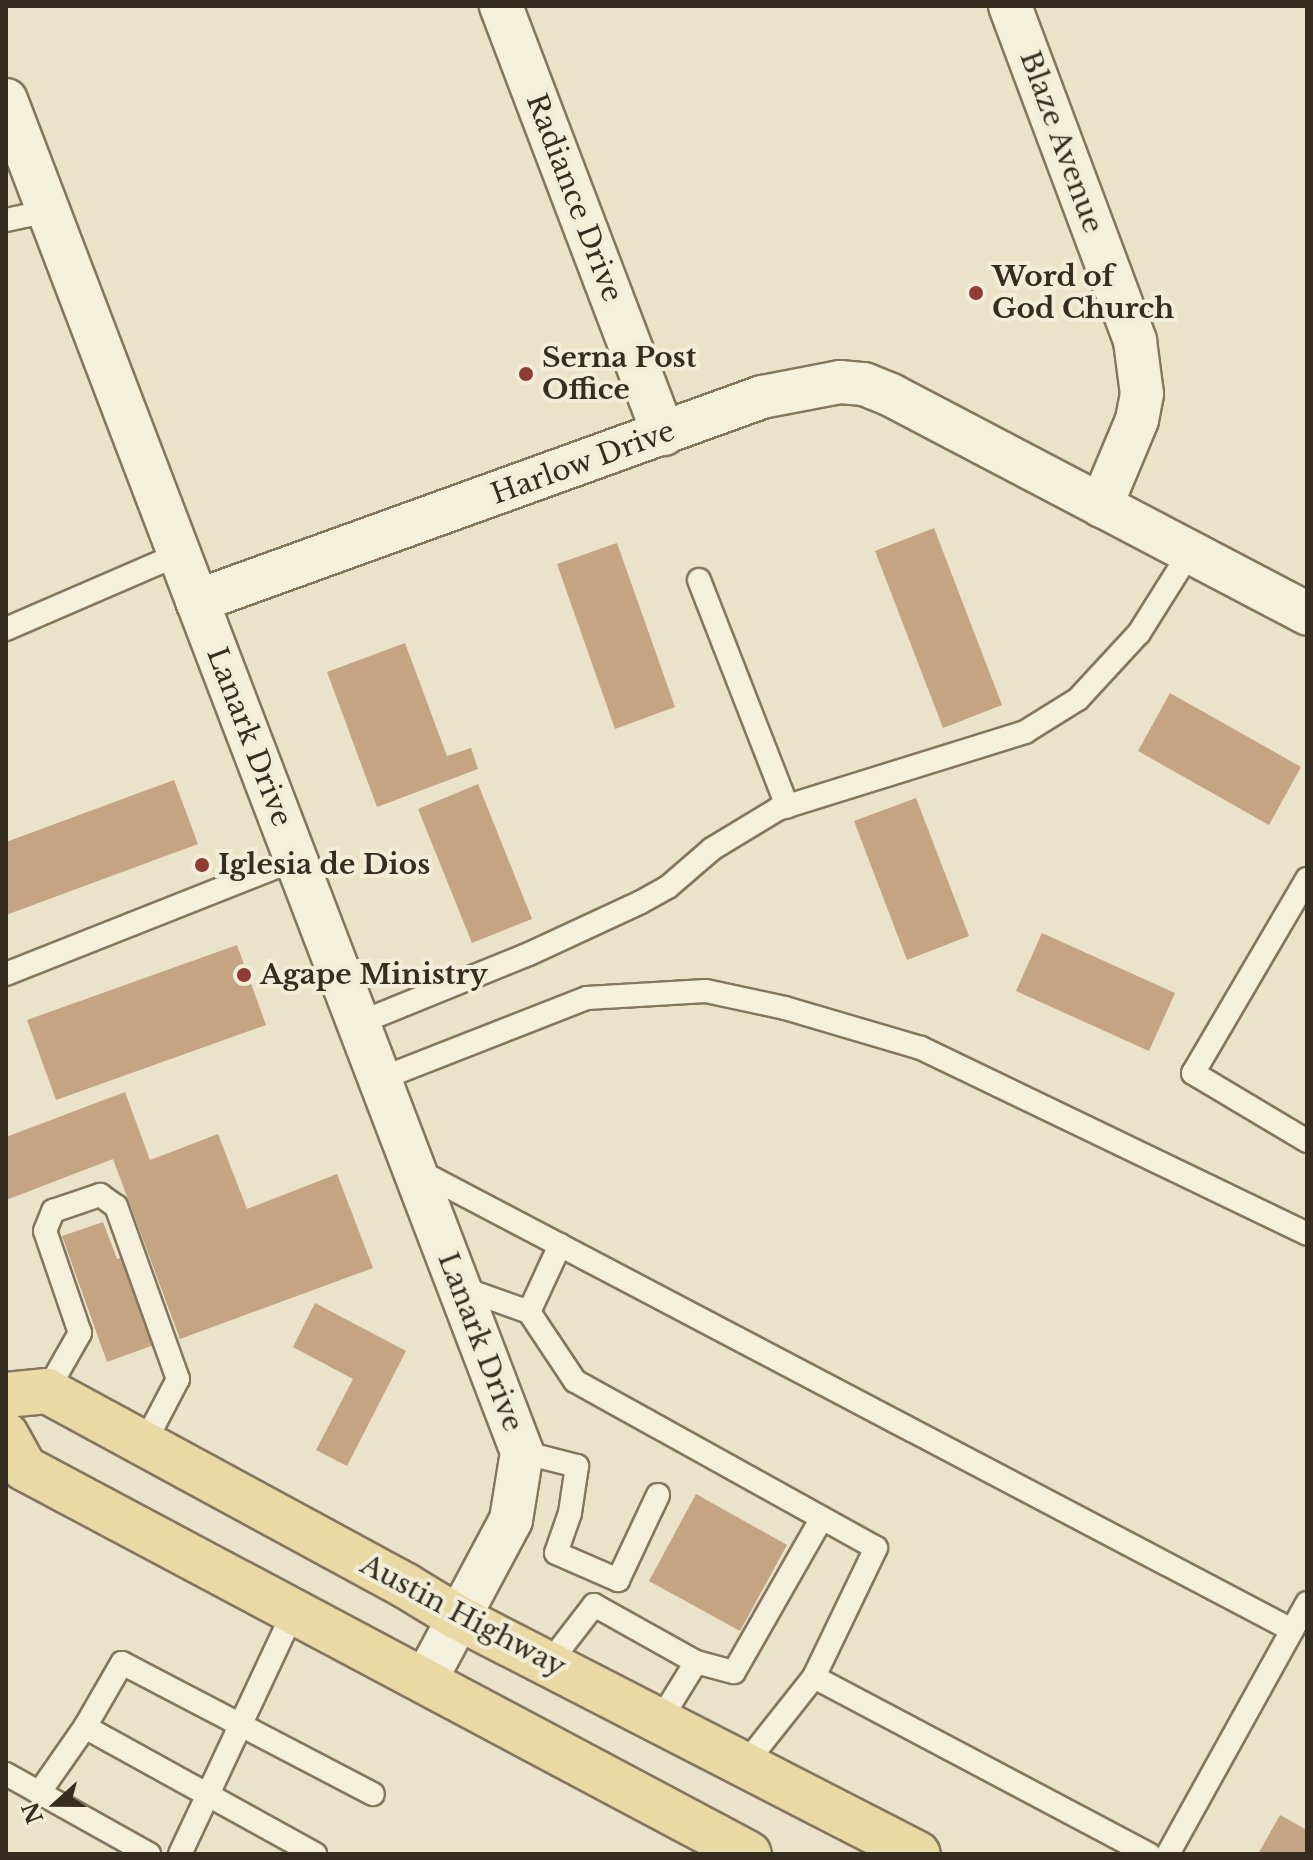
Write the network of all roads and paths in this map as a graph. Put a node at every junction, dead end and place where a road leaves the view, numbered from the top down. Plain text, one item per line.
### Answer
1 (501, 6) edge
2 (1010, 6) edge
3 (6, 100) edge
4 (48, 211) junction
5 (6, 220) edge
6 (664, 434) junction
7 (1101, 506) junction
8 (1190, 552) junction
9 (179, 554) junction
10 (699, 580) dead end
11 (197, 601) junction
12 (1307, 613) edge
13 (8, 623) edge
14 (787, 806) junction
15 (296, 859) junction
16 (1307, 879) edge
17 (6, 974) edge
18 (359, 1023) junction
19 (380, 1079) junction
20 (1307, 1141) edge
21 (414, 1168) junction
22 (1307, 1234) edge
23 (560, 1245) junction
24 (459, 1287) junction
25 (529, 1312) junction
26 (27, 1393) edge
27 (6, 1435) edge
28 (145, 1442) junction
29 (522, 1452) junction
30 (658, 1495) dead end
31 (822, 1518) junction
32 (1307, 1603) edge
33 (294, 1611) junction
34 (457, 1617) junction
35 (1292, 1630) junction
36 (550, 1662) junction
37 (696, 1662) junction
38 (814, 1677) junction
39 (425, 1681) junction
40 (659, 1722) junction
41 (241, 1725) junction
42 (85, 1727) junction
43 (745, 1764) junction
44 (6, 1774) edge
45 (39, 1793) junction
46 (373, 1794) dead end
47 (207, 1797) junction
48 (149, 1854) edge
49 (180, 1854) edge
50 (315, 1854) edge
51 (749, 1854) edge
52 (918, 1854) edge
53 (1149, 1854) edge
54 (1168, 1854) edge

1 - 6 street, Radiance Drive
2 - 7 street, Blaze Avenue
3 - 4 street, Lanark Drive
4 - 5 lane
4 - 9 street, Lanark Drive
6 - 7 street, Harlow Drive
6 - 11 street, Harlow Drive
7 - 8 street, Harlow Drive
8 - 12 street, Harlow Drive
8 - 14 lane
9 - 11 street, Lanark Drive
9 - 13 lane
10 - 14 lane
11 - 15 street, Lanark Drive
14 - 18 lane
15 - 17 lane
15 - 18 street, Lanark Drive
16 - 20 lane
18 - 19 street, Lanark Drive
19 - 21 street, Lanark Drive
19 - 22 lane
21 - 23 lane
21 - 24 street, Lanark Drive
23 - 25 lane
23 - 35 lane
24 - 25 lane
24 - 29 street, Lanark Drive
25 - 31 lane
26 - 28 main road, Austin Highway
26 - 28 lane
27 - 33 main road
28 - 34 main road, Austin Highway
29 - 30 lane
29 - 34 street, Lanark Drive
31 - 37 lane
31 - 38 lane
32 - 35 lane
33 - 39 main road
33 - 41 lane
34 - 36 main road, Austin Highway
34 - 39 street, Lanark Drive
35 - 54 lane
36 - 37 lane
36 - 40 main road, Austin Highway
37 - 40 lane
38 - 43 lane
38 - 53 lane
39 - 51 main road
40 - 43 main road, Austin Highway
41 - 42 lane
41 - 46 lane
41 - 47 lane
42 - 45 lane
42 - 47 lane
43 - 52 main road, Austin Highway
44 - 45 lane
45 - 48 lane
47 - 49 lane
47 - 50 lane

